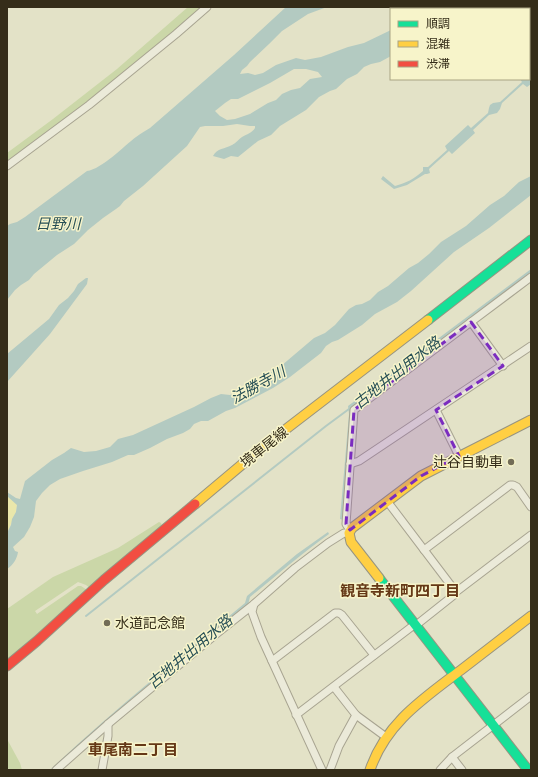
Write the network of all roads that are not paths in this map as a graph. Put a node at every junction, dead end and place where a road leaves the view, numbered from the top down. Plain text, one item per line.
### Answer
1 (207, 7) edge
2 (7, 166) edge
3 (530, 241) edge
4 (531, 276) edge
5 (470, 322) junction
6 (531, 346) edge
7 (503, 366) junction
8 (436, 410) junction
9 (531, 420) edge
10 (459, 456) junction
11 (350, 464) junction
12 (387, 501) junction
13 (531, 507) edge
14 (349, 531) junction
15 (531, 535) edge
16 (424, 550) junction
17 (456, 592) junction
18 (254, 604) junction
19 (531, 616) edge
20 (418, 623) junction
21 (374, 655) junction
22 (272, 661) junction
23 (7, 666) edge
24 (454, 676) junction
25 (334, 687) junction
26 (531, 696) edge
27 (296, 715) junction
28 (356, 715) junction
29 (108, 724) junction
30 (493, 725) junction
31 (386, 736) junction
32 (452, 757) junction
33 (56, 770) edge
34 (102, 770) edge
35 (322, 770) edge
36 (330, 770) edge
37 (370, 770) edge
38 (440, 770) edge
39 (462, 770) edge
40 (528, 770) edge

1 - 2 street
3 - 23 street, 境車尾線
4 - 5 street
5 - 7 street
5 - 11 street
6 - 7 street
7 - 8 street
8 - 10 street
8 - 11 street
9 - 10 street
10 - 12 street
11 - 14 street
12 - 14 street
12 - 16 street
13 - 16 street
14 - 18 street
14 - 20 street
15 - 17 street
16 - 17 street
17 - 20 street
18 - 22 street
18 - 29 street
19 - 24 street
20 - 21 street
20 - 24 street
21 - 22 street
21 - 25 street
22 - 27 street
24 - 30 street
24 - 31 street
25 - 27 street
25 - 28 street
26 - 30 street
27 - 35 street
28 - 31 street
28 - 36 street
29 - 33 street
29 - 34 street
30 - 32 street
30 - 40 street
31 - 37 street
32 - 38 street
32 - 39 street

